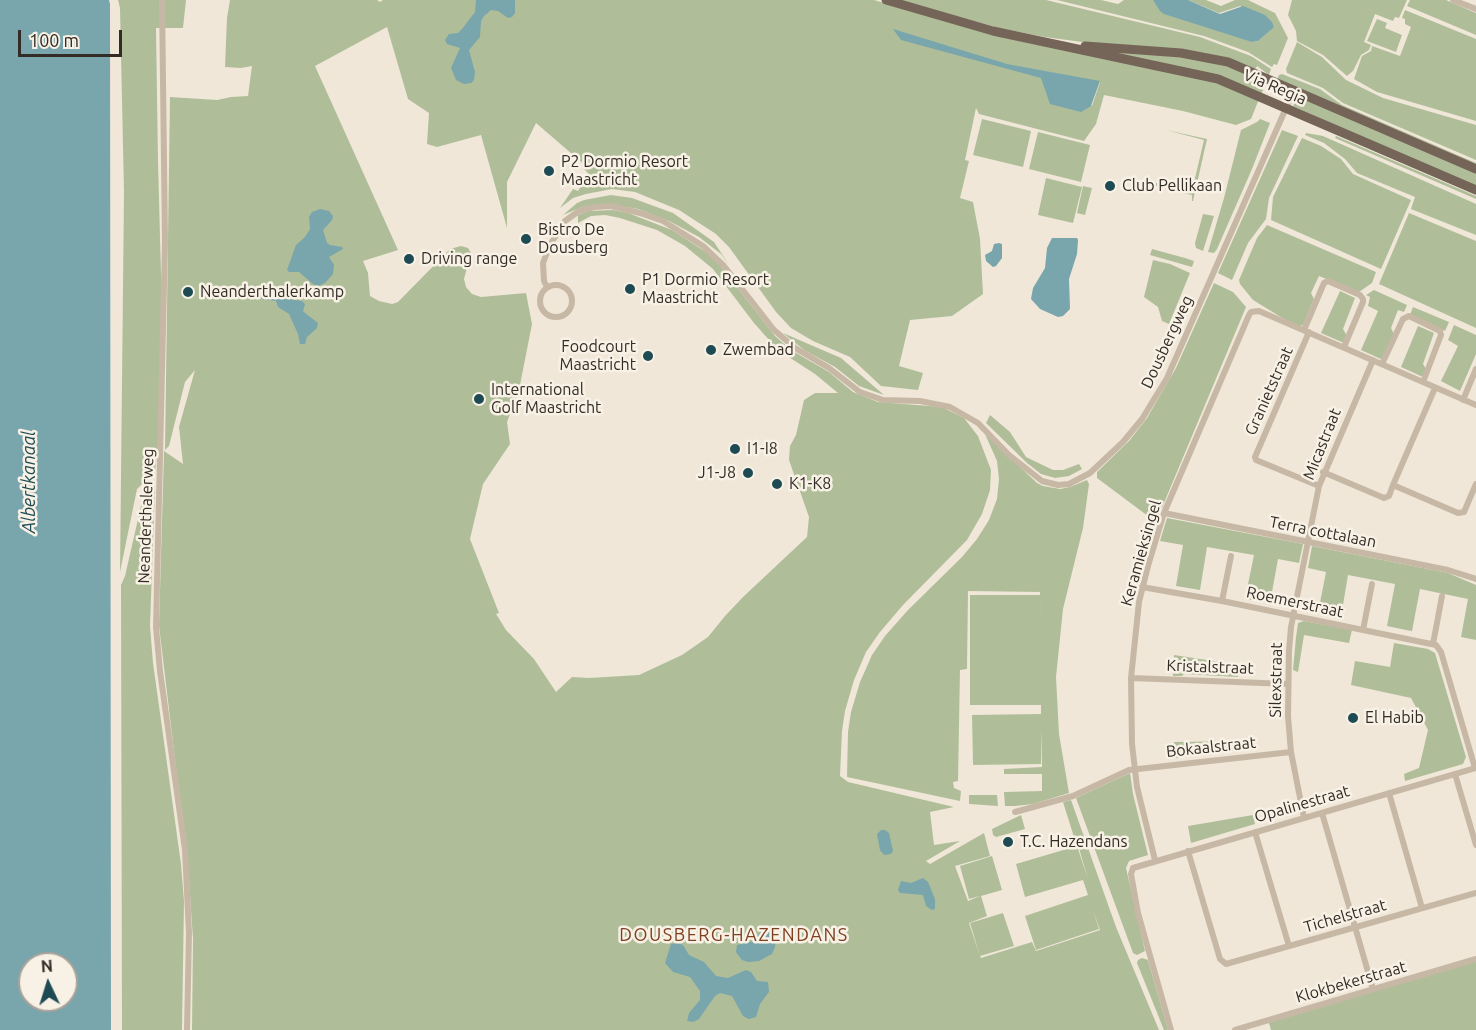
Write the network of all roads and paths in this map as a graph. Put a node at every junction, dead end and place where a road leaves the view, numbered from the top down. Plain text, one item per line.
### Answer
1 (162, 0) edge
2 (886, 0) edge
3 (1453, 0) edge
4 (1476, 9) edge
5 (1052, 43) junction
6 (1294, 90) junction
7 (1285, 107) junction
8 (1476, 169) edge
9 (1476, 190) edge
10 (547, 287) junction
11 (1307, 331) junction
12 (1344, 348) junction
13 (1373, 360) junction
14 (1382, 364) junction
15 (1476, 369) edge
16 (1423, 382) junction
17 (1435, 388) junction
18 (1463, 400) junction
19 (1476, 405) edge
20 (1323, 472) junction
21 (1476, 484) edge
22 (1393, 485) junction
23 (1318, 486) junction
24 (1164, 513) junction
25 (1308, 542) junction
26 (1231, 556) dead end
27 (1476, 579) edge
28 (1372, 584) dead end
29 (1142, 587) junction
30 (1442, 596) dead end
31 (1222, 601) junction
32 (1294, 615) junction
33 (1364, 630) junction
34 (1433, 644) junction
35 (1131, 678) junction
36 (1288, 684) junction
37 (1291, 752) junction
38 (1475, 768) edge
39 (1132, 769) junction
40 (1455, 774) junction
41 (1389, 793) junction
42 (1015, 812) dead end
43 (1322, 813) junction
44 (1304, 818) junction
45 (1255, 832) junction
46 (1476, 845) edge
47 (1188, 851) junction
48 (1155, 860) junction
49 (1476, 893) edge
50 (1422, 908) junction
51 (1355, 927) junction
52 (1289, 946) junction
53 (1476, 959) edge
54 (1373, 989) junction
55 (187, 1030) edge
56 (1171, 1030) edge
57 (1234, 1030) edge

1 - 55 street, Neanderthalerweg
2 - 5 main road, Via Regia
3 - 4 street
5 - 6 main road, Via Regia
5 - 7 main road, Via Regia
6 - 7 street, Dousbergweg
6 - 8 main road, Via Regia
7 - 9 main road, Via Regia
7 - 10 street, Dousbergweg
10 - 10 street
11 - 12 street
11 - 12 street, Granietstraat
11 - 23 street, Granietstraat
11 - 24 street, Keramieksingel
12 - 13 street
13 - 14 street
13 - 20 street, Micastraat
14 - 16 street
14 - 16 street
15 - 18 street
16 - 17 street
17 - 18 street
17 - 22 street
18 - 19 street
20 - 22 street
20 - 23 street, Micastraat
21 - 22 street
23 - 25 street, Micastraat
24 - 25 street, Terra cottalaan
24 - 29 street, Keramieksingel
25 - 27 street, Terra cottalaan
25 - 32 street, Silexstraat
26 - 31 street, Roemerstraat
28 - 33 street, Roemerstraat
29 - 31 street, Roemerstraat
29 - 35 street, Keramieksingel
30 - 34 street
31 - 32 street, Roemerstraat
32 - 33 street, Roemerstraat
32 - 36 street, Silexstraat
33 - 34 street, Roemerstraat
34 - 38 street
35 - 36 street, Kristalstraat
35 - 39 street, Keramieksingel
36 - 37 street, Silexstraat
37 - 39 street, Bokaalstraat
37 - 44 street, Silexstraat
38 - 40 street, Opalinestraat
39 - 42 street, Bokaalstraat
39 - 48 street, Keramieksingel
40 - 41 street, Opalinestraat
40 - 46 street
41 - 43 street, Opalinestraat
41 - 50 street
43 - 44 street, Opalinestraat
43 - 51 street
44 - 45 street, Opalinestraat
45 - 47 street, Opalinestraat
45 - 52 street
47 - 48 street, Opalinestraat
47 - 52 street, Tichelstraat
48 - 56 street, Opalinestraat
49 - 50 street, Tichelstraat
50 - 51 street, Tichelstraat
51 - 52 street, Tichelstraat
51 - 54 street
53 - 54 street, Klokbekerstraat
54 - 57 street, Klokbekerstraat

